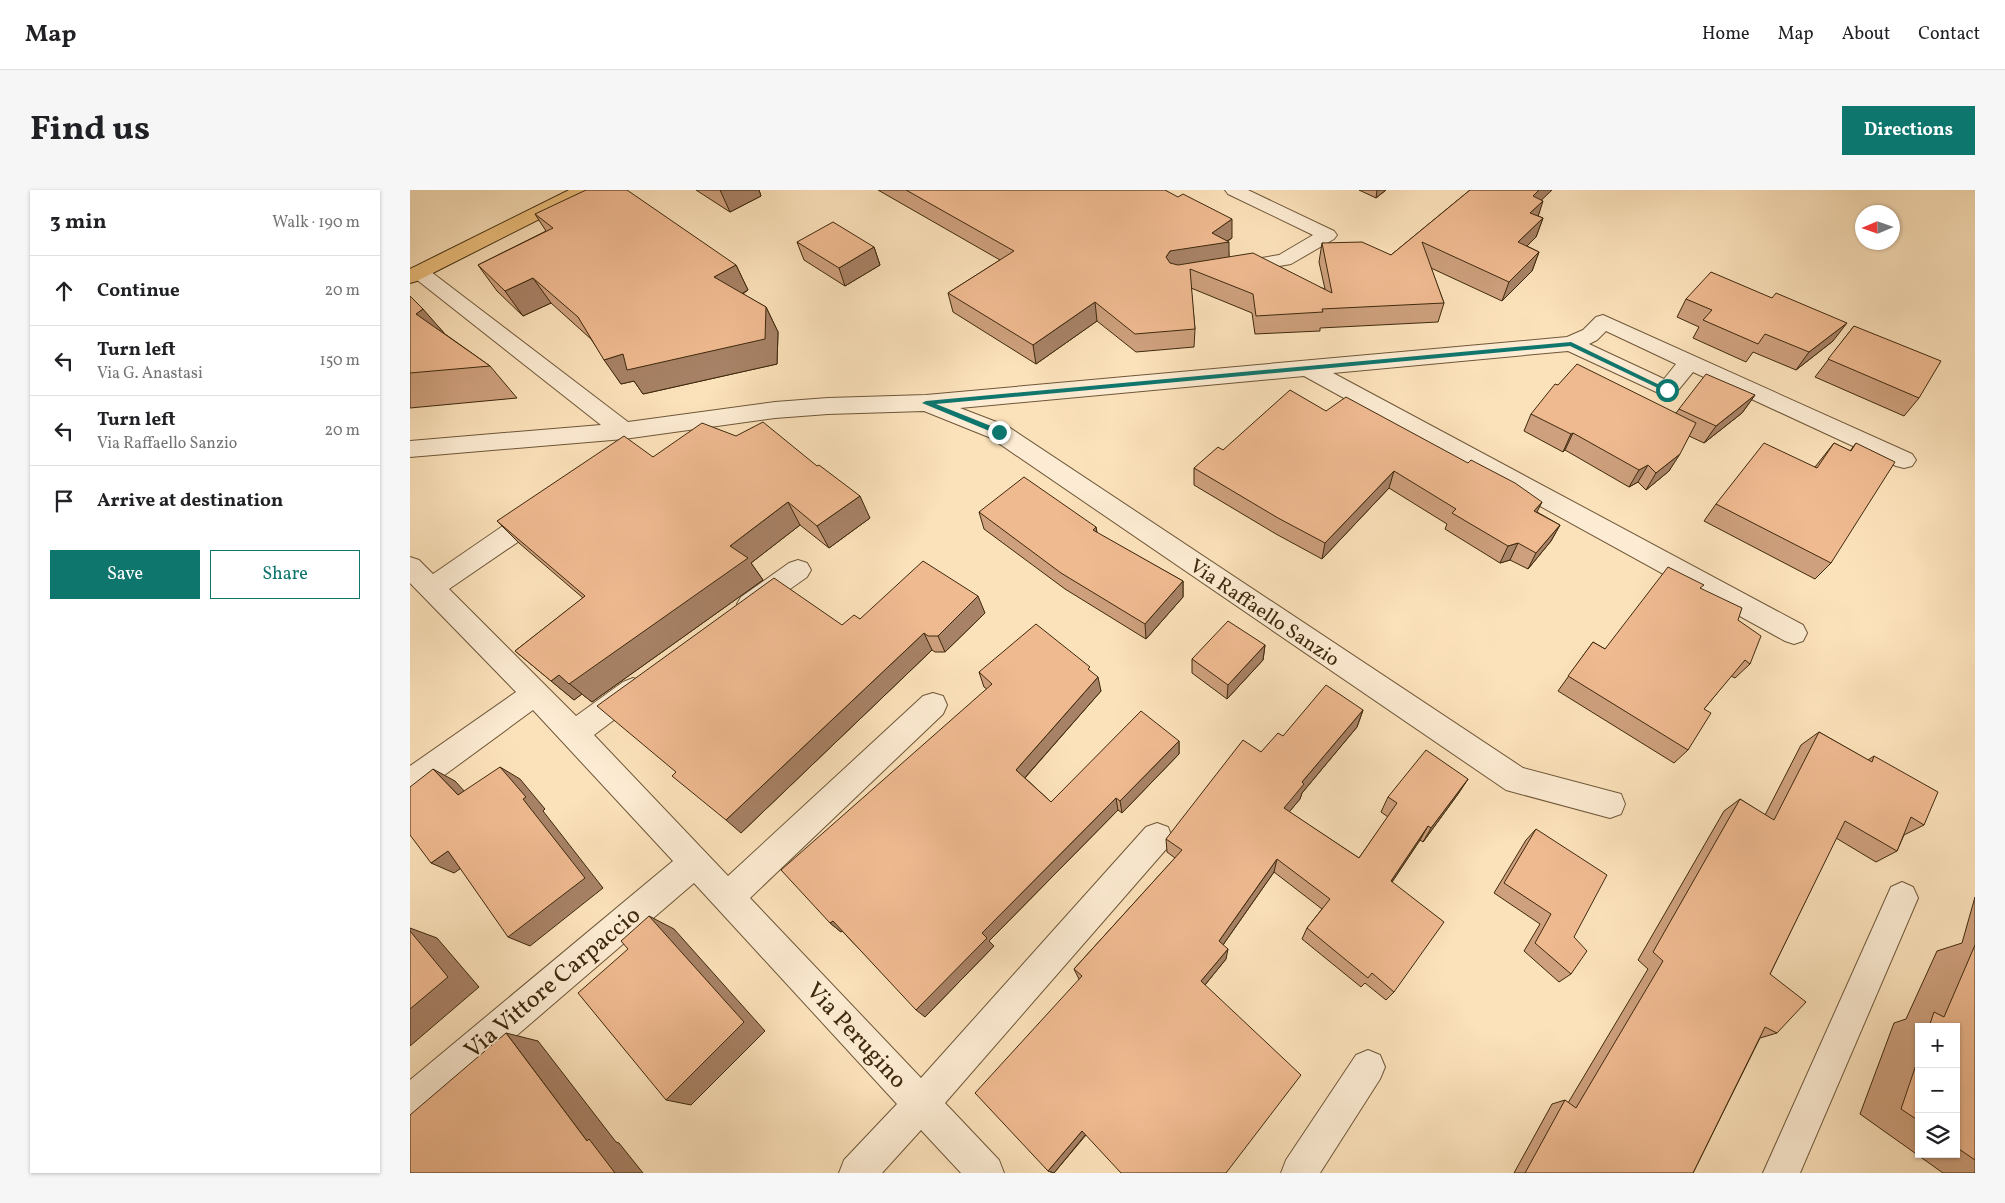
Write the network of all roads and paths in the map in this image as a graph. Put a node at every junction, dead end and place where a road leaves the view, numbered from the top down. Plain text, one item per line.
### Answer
1 (583, 190) edge
2 (1234, 190) edge
3 (1217, 270) edge
4 (415, 274) edge
5 (1571, 344) junction
6 (1690, 362) junction
7 (1307, 368) junction
8 (926, 403) junction
9 (624, 431) junction
10 (410, 449) edge
11 (610, 453) edge
12 (1904, 460) dead end
13 (557, 502) edge
14 (410, 567) edge
15 (798, 570) dead end
16 (431, 588) junction
17 (734, 616) edge
18 (1794, 633) dead end
19 (654, 674) edge
20 (536, 693) junction
21 (933, 705) dead end
22 (574, 733) junction
23 (410, 783) edge
24 (1610, 804) dead end
25 (1157, 838) dead end
26 (695, 862) junction
27 (728, 897) junction
28 (1902, 898) dead end
29 (1368, 1067) dead end
30 (410, 1103) edge
31 (921, 1104) junction
32 (1787, 1170) edge
33 (857, 1173) edge
34 (986, 1173) edge
35 (1299, 1173) edge

1 - 4 main road
2 - 3 street
4 - 9 street
5 - 6 street
5 - 6 street
5 - 7 street
6 - 12 street
7 - 8 street
7 - 18 street
8 - 9 street
8 - 24 street, Via Raffaello Sanzio
9 - 10 street
9 - 11 street
13 - 16 street
14 - 16 street, Via Perugino
15 - 17 street
16 - 20 street, Via Perugino
19 - 22 street
20 - 22 street, Via Perugino
20 - 23 street
21 - 27 street
22 - 26 street, Via Perugino
25 - 31 street
26 - 27 street, Via Perugino
26 - 30 street, Via Vittore Carpaccio
27 - 31 street, Via Perugino
28 - 32 street
29 - 35 street
31 - 33 street
31 - 34 street, Via Perugino

